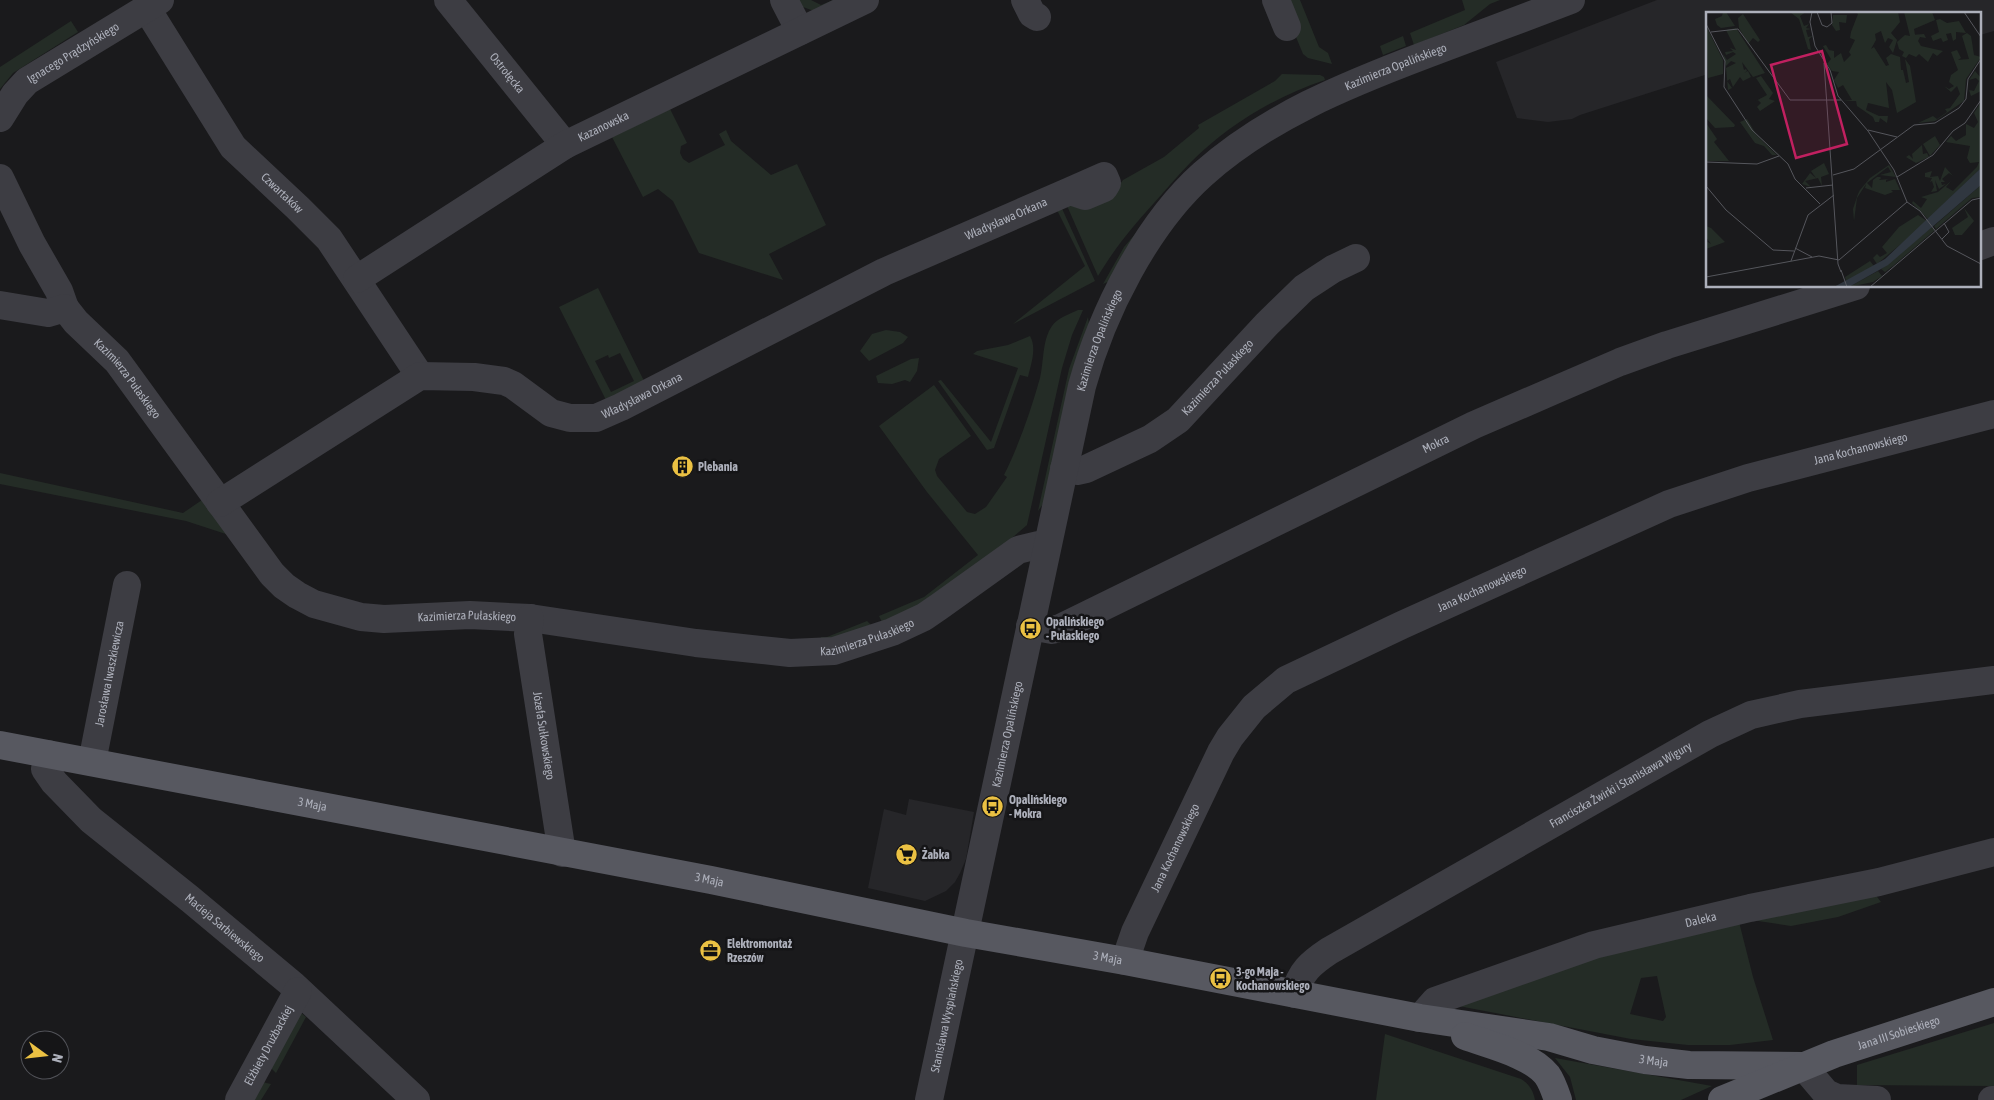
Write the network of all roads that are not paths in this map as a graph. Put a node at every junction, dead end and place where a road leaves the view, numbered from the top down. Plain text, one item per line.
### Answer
1 (448, 0) edge
2 (784, 0) edge
3 (865, 0) edge
4 (1276, 0) edge
5 (1571, 0) edge
6 (154, 4) edge
7 (1287, 28) dead end
8 (800, 31) junction
9 (0, 118) edge
10 (565, 145) junction
11 (0, 178) edge
12 (1070, 191) dead end
13 (1994, 241) edge
14 (1982, 245) edge
15 (1356, 258) dead end
16 (357, 279) junction
17 (1850, 288) edge
18 (0, 304) edge
19 (65, 308) junction
20 (420, 376) junction
21 (1994, 414) edge
22 (1064, 469) junction
23 (220, 503) junction
24 (1047, 547) junction
25 (127, 585) dead end
26 (530, 618) junction
27 (1030, 626) junction
28 (1994, 680) edge
29 (0, 744) edge
30 (48, 754) junction
31 (92, 762) junction
32 (1994, 852) edge
33 (562, 853) junction
34 (966, 932) junction
35 (1125, 961) junction
36 (298, 991) junction
37 (1295, 994) junction
38 (1994, 1002) edge
39 (1420, 1018) junction
40 (1803, 1066) junction
41 (239, 1100) edge
42 (416, 1100) edge
43 (929, 1100) edge
44 (1558, 1100) edge
45 (1722, 1100) edge
46 (1877, 1100) edge

1 - 10 street, Ostrołęcka
2 - 8 street
3 - 8 street, Kazanowska
4 - 7 street
5 - 22 street, Kazimierza Opalińskiego
6 - 9 street, Ignacego Prądzyńskiego
6 - 16 street, Czwartaków
8 - 10 street, Kazanowska
10 - 16 street, Kazanowska
11 - 19 street
12 - 20 street, Władysława Orkana
13 - 14 street
15 - 22 street, Kazimierza Pułaskiego
16 - 20 street, Czwartaków
17 - 27 street, Mokra
18 - 19 street
19 - 23 street, Kazimierza Pułaskiego
20 - 23 street
21 - 35 street, Jana Kochanowskiego
22 - 24 street, Kazimierza Opalińskiego
23 - 26 street, Kazimierza Pułaskiego
24 - 26 street, Kazimierza Pułaskiego
24 - 27 street, Kazimierza Opalińskiego
25 - 31 street, Jarosława Iwaszkiewicza
26 - 33 street, Józefa Sułkowskiego
27 - 34 street, Kazimierza Opalińskiego
28 - 37 street, Franciszka Żwirki i Stanisława Wigury
29 - 30 main road, 3 Maja
30 - 31 main road, 3 Maja
30 - 36 street, Macieja Sarbiewskiego
31 - 33 main road, 3 Maja
32 - 39 street, Daleka
33 - 34 main road, 3 Maja
34 - 35 main road, 3 Maja
34 - 43 street, Stanisława Wyspiańskiego
35 - 37 main road, 3 Maja
36 - 41 street, Elżbiety Drużbackiej
36 - 42 street, Macieja Sarbiewskiego
37 - 39 main road, 3 Maja
38 - 40 main road, Jana III Sobieskiego
39 - 40 main road, 3 Maja
39 - 44 main road, 3 Maja
40 - 45 main road, Jana III Sobieskiego
40 - 46 street

